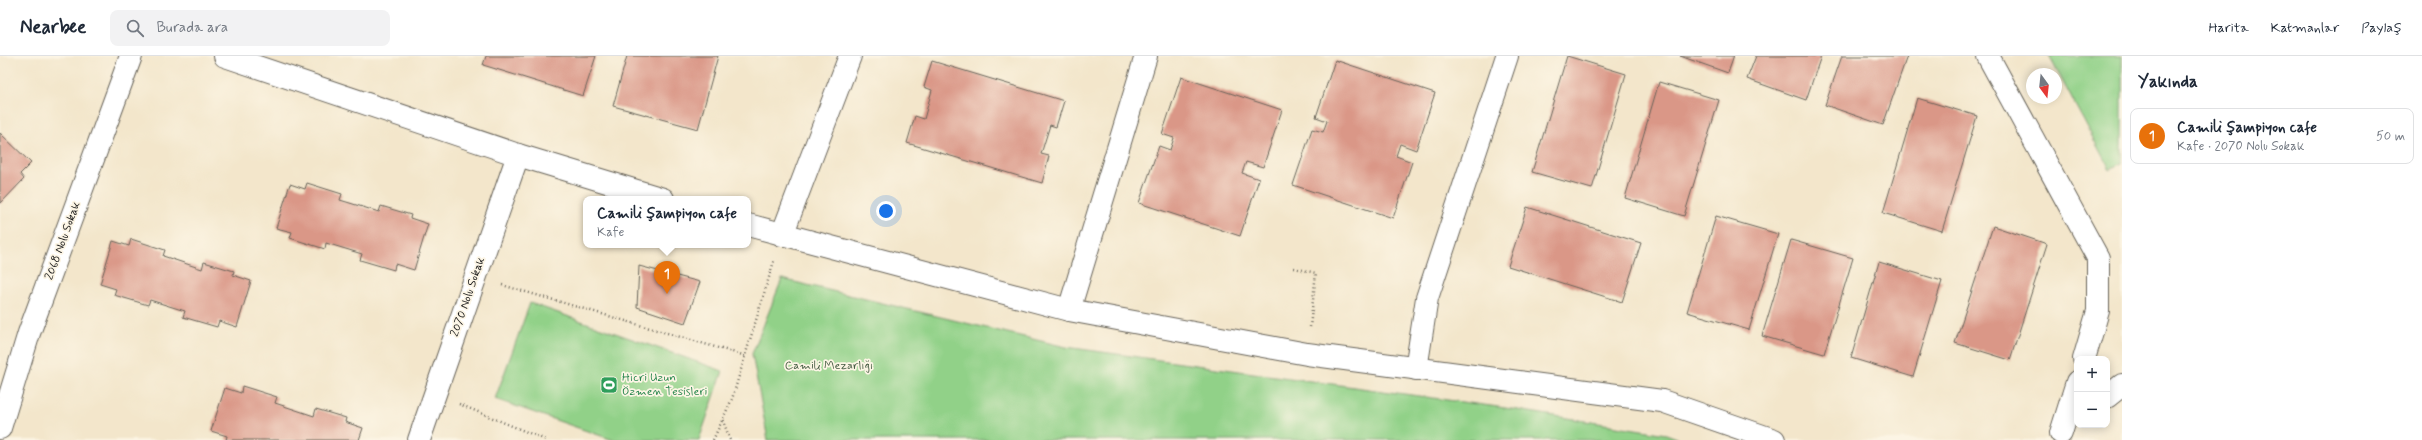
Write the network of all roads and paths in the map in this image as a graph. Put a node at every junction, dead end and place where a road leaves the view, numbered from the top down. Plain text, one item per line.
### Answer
1 (131, 56) edge
2 (225, 56) edge
3 (850, 56) edge
4 (1146, 56) edge
5 (1507, 56) edge
6 (1988, 56) edge
7 (518, 155) junction
8 (653, 196) edge
9 (751, 226) edge
10 (782, 235) junction
11 (1294, 268) dead end
12 (475, 277) junction
13 (1069, 310) junction
14 (1307, 354) junction
15 (746, 356) junction
16 (2085, 356) edge
17 (1416, 369) junction
18 (2122, 385) edge
19 (2074, 392) edge
20 (435, 394) junction
21 (2110, 395) edge
22 (722, 420) junction
23 (0, 428) edge
24 (2063, 431) edge
25 (419, 440) edge
26 (546, 440) edge
27 (713, 440) edge
28 (730, 440) edge
29 (1774, 440) edge

1 - 23 street, 2068 Nolu Sokak
2 - 7 street
3 - 10 street
4 - 13 street
5 - 17 street
6 - 16 street
7 - 8 street
7 - 12 street, 2070 Nolu Sokak
9 - 10 street
10 - 13 street
10 - 15 path
11 - 14 path
12 - 15 path
12 - 20 street, 2070 Nolu Sokak
13 - 14 street
14 - 17 street
15 - 22 path
17 - 29 street
18 - 21 street
19 - 24 street
20 - 25 street, 2070 Nolu Sokak
20 - 26 path
22 - 27 path
22 - 28 path

